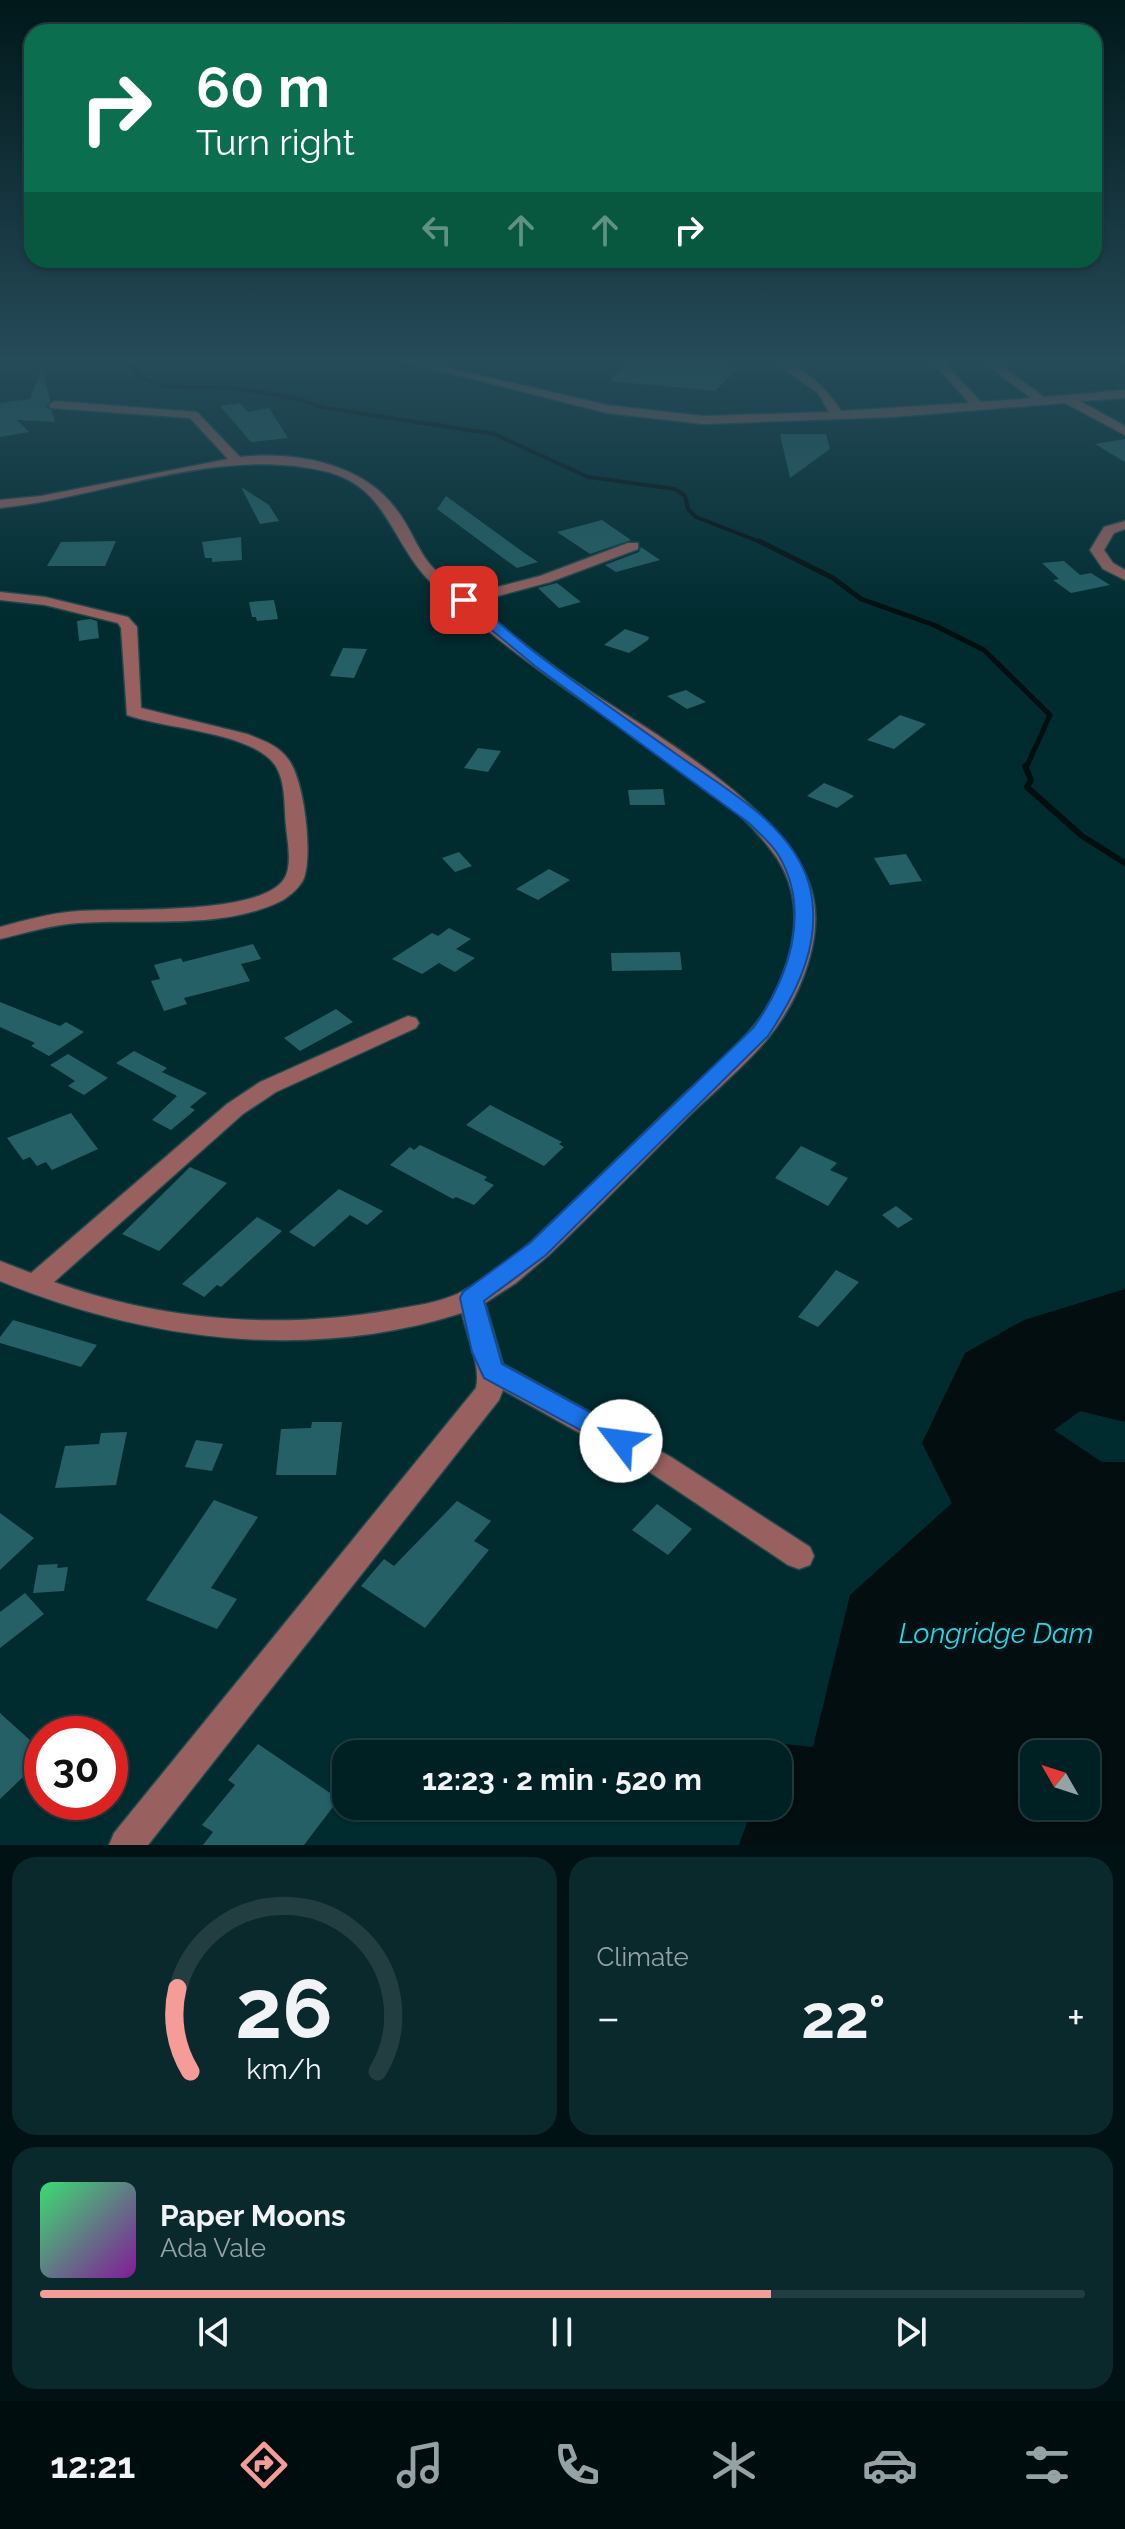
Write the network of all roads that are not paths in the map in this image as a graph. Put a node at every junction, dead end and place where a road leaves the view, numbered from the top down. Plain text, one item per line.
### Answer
1 (225, 448) edge
2 (237, 461) junction
3 (0, 504) edge
4 (1125, 525) edge
5 (633, 546) dead end
6 (1125, 576) edge
7 (0, 596) edge
8 (464, 600) junction
9 (0, 933) edge
10 (408, 1023) dead end
11 (0, 1271) edge
12 (34, 1285) junction
13 (471, 1298) junction
14 (493, 1371) junction
15 (799, 1556) dead end
16 (126, 1845) edge

1 - 2 street
2 - 3 street
2 - 8 street
4 - 6 street
5 - 8 street
7 - 9 street
8 - 13 street
10 - 12 street
11 - 12 street
12 - 13 street
13 - 14 street
14 - 15 street
14 - 16 street

